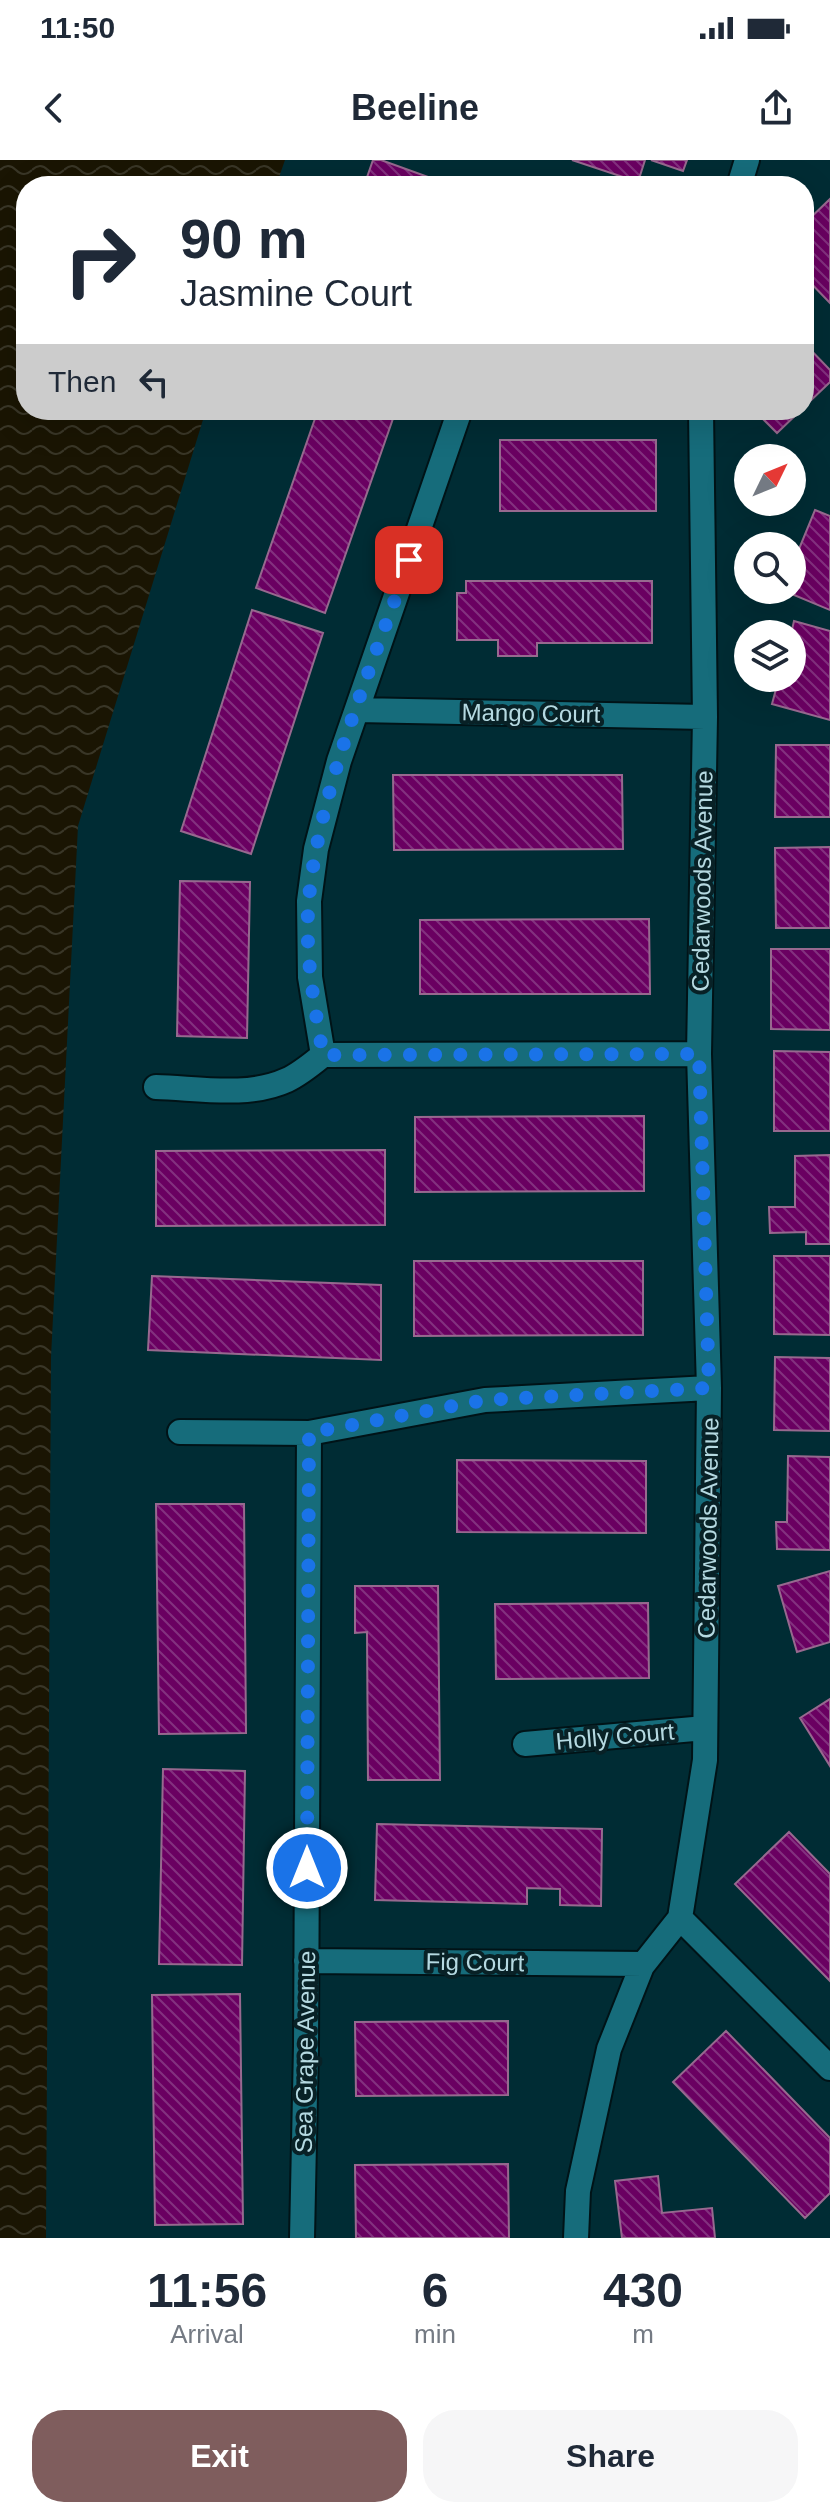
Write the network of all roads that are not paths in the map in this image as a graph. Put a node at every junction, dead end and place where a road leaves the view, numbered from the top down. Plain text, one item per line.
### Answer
1 (457, 420) edge
2 (701, 420) edge
3 (357, 710) junction
4 (705, 717) junction
5 (699, 1054) junction
6 (323, 1055) junction
7 (156, 1087) dead end
8 (709, 1388) junction
9 (180, 1432) dead end
10 (309, 1433) junction
11 (705, 1728) junction
12 (525, 1744) dead end
13 (680, 1918) junction
14 (306, 1961) junction
15 (643, 1964) junction
16 (830, 2068) edge
17 (302, 2238) edge
18 (576, 2238) edge

1 - 3 street
2 - 4 street, Cedarwoods Avenue
3 - 4 street, Mango Court
3 - 6 street
4 - 5 street, Cedarwoods Avenue
5 - 6 street
5 - 8 street, Cedarwoods Avenue
6 - 7 street
8 - 10 street
8 - 11 street, Cedarwoods Avenue
9 - 10 street
10 - 14 street, Sea Grape Avenue
11 - 12 street, Holly Court
11 - 13 street, Cedarwoods Avenue
13 - 15 street, Cedarwoods Avenue
13 - 16 street
14 - 15 street, Fig Court
14 - 17 street, Sea Grape Avenue
15 - 18 street, Cedarwoods Avenue

